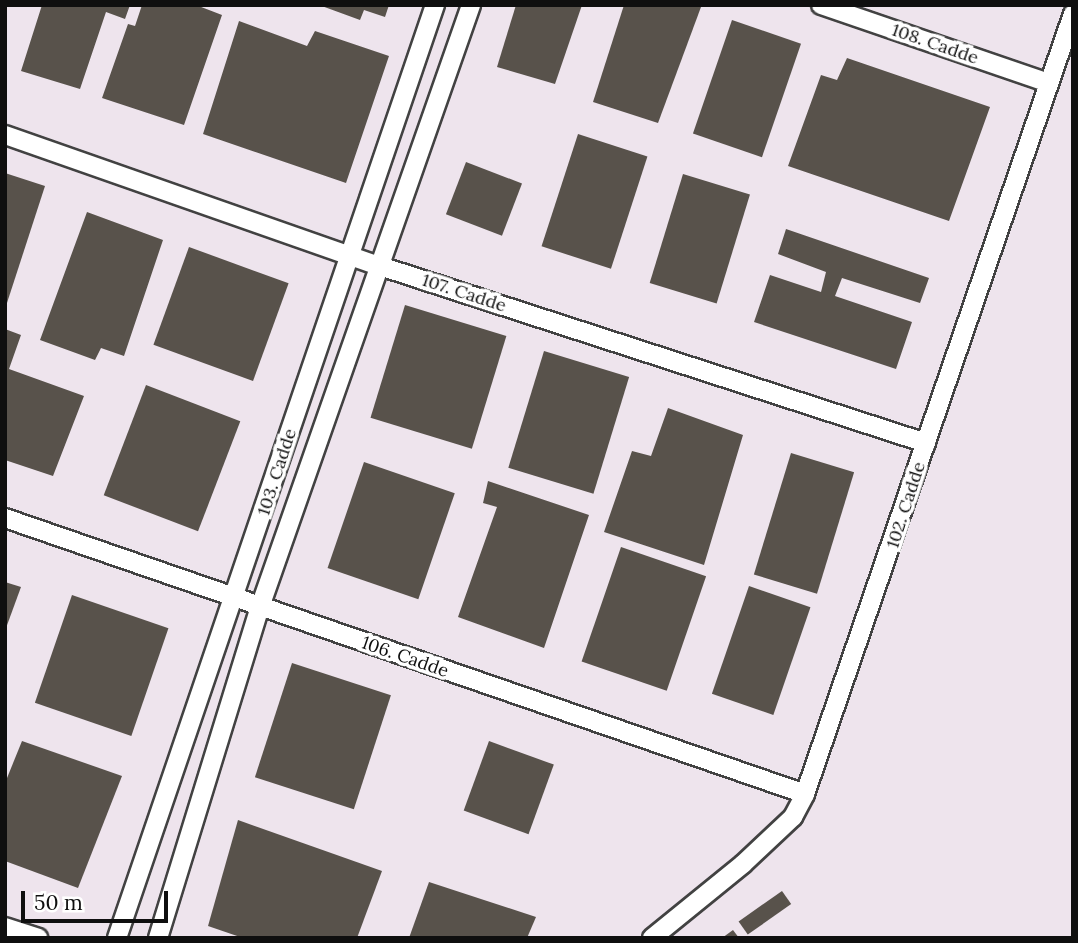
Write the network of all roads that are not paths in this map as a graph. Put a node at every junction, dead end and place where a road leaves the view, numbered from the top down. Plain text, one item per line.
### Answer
1 (435, 5) edge
2 (471, 5) edge
3 (821, 5) edge
4 (1073, 14) edge
5 (1049, 83) junction
6 (5, 135) edge
7 (350, 255) junction
8 (380, 266) junction
9 (926, 443) junction
10 (5, 518) edge
11 (236, 596) junction
12 (260, 607) junction
13 (804, 794) junction
14 (5, 927) edge
15 (38, 938) edge
16 (117, 938) edge
17 (158, 938) edge
18 (652, 938) edge

1 - 7 street, 103. Cadde
2 - 8 street, 103. Cadde
3 - 5 street, 108. Cadde
4 - 5 street, 102. Cadde
5 - 9 street, 102. Cadde
6 - 7 street, 107. Cadde
7 - 8 street, 107. Cadde
7 - 11 street, 103. Cadde
8 - 9 street, 107. Cadde
8 - 12 street, 103. Cadde
9 - 13 street, 102. Cadde
10 - 11 street, 106. Cadde
11 - 12 street, 106. Cadde
11 - 16 street, 103. Cadde
12 - 13 street, 106. Cadde
12 - 17 street, 103. Cadde
13 - 18 street, 102. Cadde
14 - 15 street

